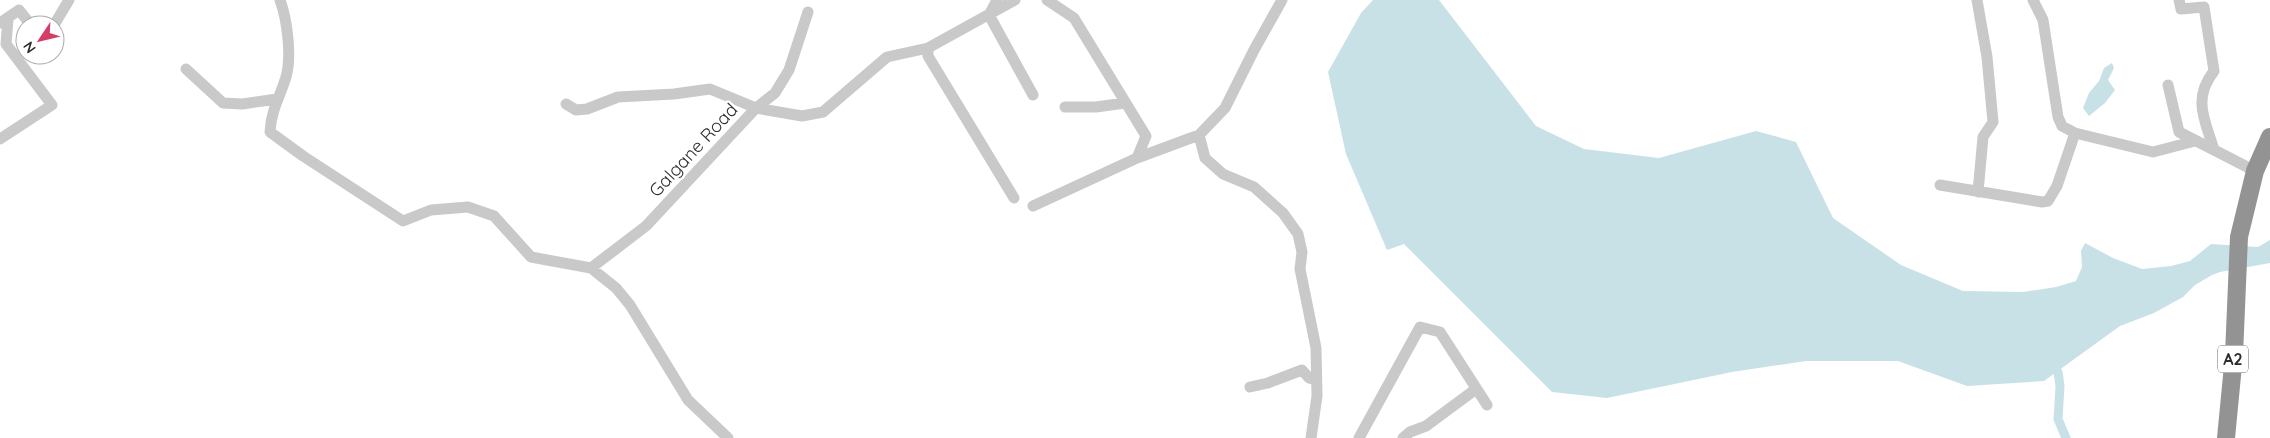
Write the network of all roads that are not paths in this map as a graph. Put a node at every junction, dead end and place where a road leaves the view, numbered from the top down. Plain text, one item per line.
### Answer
1 (69, 0) edge
2 (280, 0) edge
3 (997, 0) edge
4 (1015, 0) edge
5 (1047, 0) edge
6 (1282, 0) edge
7 (1977, 0) edge
8 (2033, 0) edge
9 (2179, 0) edge
10 (808, 12) dead end
11 (24, 15) edge
12 (60, 15) edge
13 (989, 15) junction
14 (4, 21) edge
15 (928, 48) junction
16 (186, 69) dead end
17 (2168, 86) dead end
18 (1034, 94) dead end
19 (277, 99) junction
20 (1125, 103) junction
21 (566, 104) dead end
22 (1065, 107) dead end
23 (756, 108) junction
24 (2075, 133) junction
25 (1199, 135) junction
26 (2270, 137) edge
27 (0, 139) edge
28 (2195, 141) junction
29 (2214, 150) junction
30 (1137, 158) junction
31 (2255, 171) junction
32 (1940, 185) dead end
33 (1978, 192) junction
34 (1014, 198) dead end
35 (1033, 206) dead end
36 (591, 268) junction
37 (1316, 380) junction
38 (1250, 387) dead end
39 (1476, 389) junction
40 (1487, 405) dead end
41 (728, 438) edge
42 (1311, 438) edge
43 (1359, 438) edge
44 (1403, 438) edge
45 (2226, 438) edge

1 - 12 street
2 - 19 street
3 - 13 street
4 - 13 street, Galgane Road
5 - 20 street
6 - 25 street
7 - 33 street
8 - 24 street
9 - 29 street
10 - 23 street
11 - 14 street
13 - 15 street, Galgane Road
13 - 18 street
14 - 27 street
15 - 23 street, Galgane Road
15 - 34 street
16 - 19 street
17 - 28 street
19 - 36 street
20 - 22 street
20 - 30 street
21 - 23 street
23 - 36 street, Galgane Road
24 - 28 street
24 - 33 street
25 - 30 street
25 - 37 street
26 - 31 highway, A2
28 - 29 street
29 - 31 street
30 - 35 street
31 - 45 highway, A2
32 - 33 street
36 - 41 street
37 - 38 street
37 - 42 street
39 - 40 street
39 - 43 street
39 - 44 street

